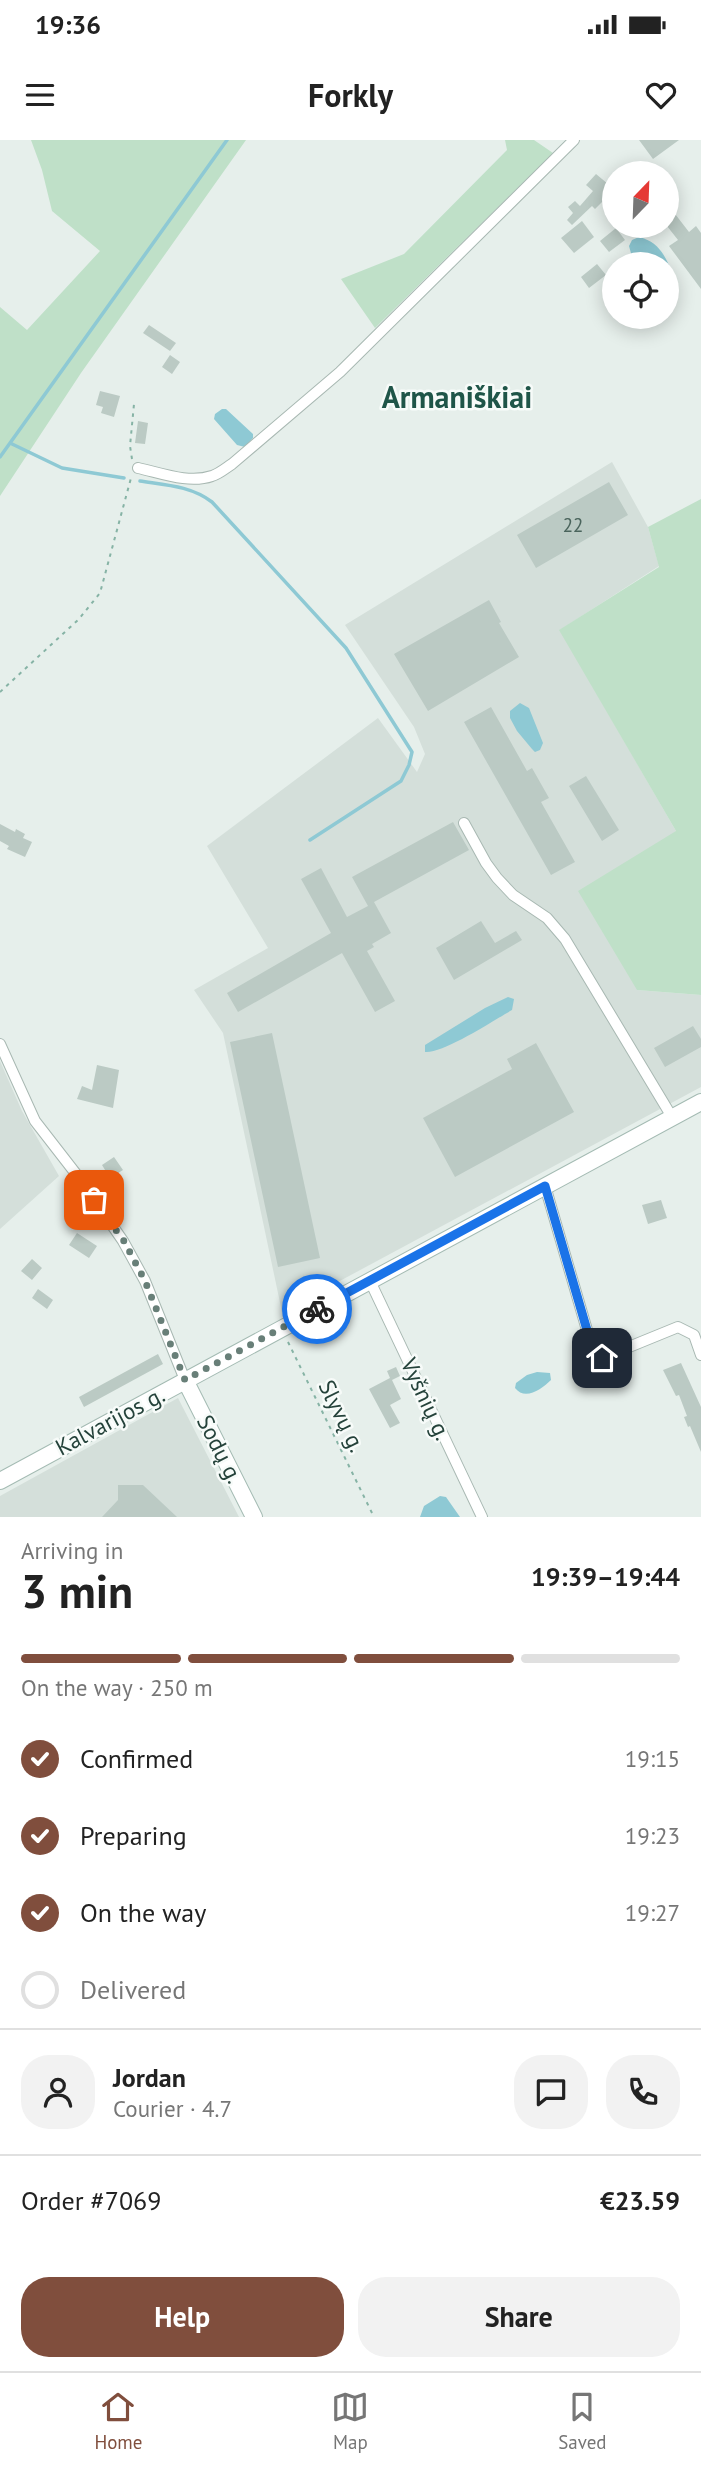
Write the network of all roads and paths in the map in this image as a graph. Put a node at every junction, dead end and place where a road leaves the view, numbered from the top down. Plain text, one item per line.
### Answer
1 (574, 140) edge
2 (134, 404) dead end
3 (138, 468) junction
4 (0, 692) edge
5 (464, 823) dead end
6 (0, 1044) edge
7 (701, 1102) edge
8 (672, 1117) junction
9 (545, 1186) junction
10 (370, 1281) junction
11 (282, 1328) junction
12 (701, 1355) edge
13 (185, 1380) junction
14 (0, 1481) edge
15 (254, 1517) edge
16 (374, 1517) edge
17 (482, 1517) edge

1 - 3 street
2 - 3 path
3 - 4 path
5 - 8 street
6 - 13 street
7 - 8 main road, Kalvarijos g.
8 - 9 main road, Kalvarijos g.
9 - 10 main road, Kalvarijos g.
9 - 12 street
10 - 11 main road, Kalvarijos g.
10 - 17 street, Vyšnių g.
11 - 13 main road, Kalvarijos g.
11 - 16 path, Slyvų g.
13 - 14 main road, Kalvarijos g.
13 - 15 main road, Sodų g.

